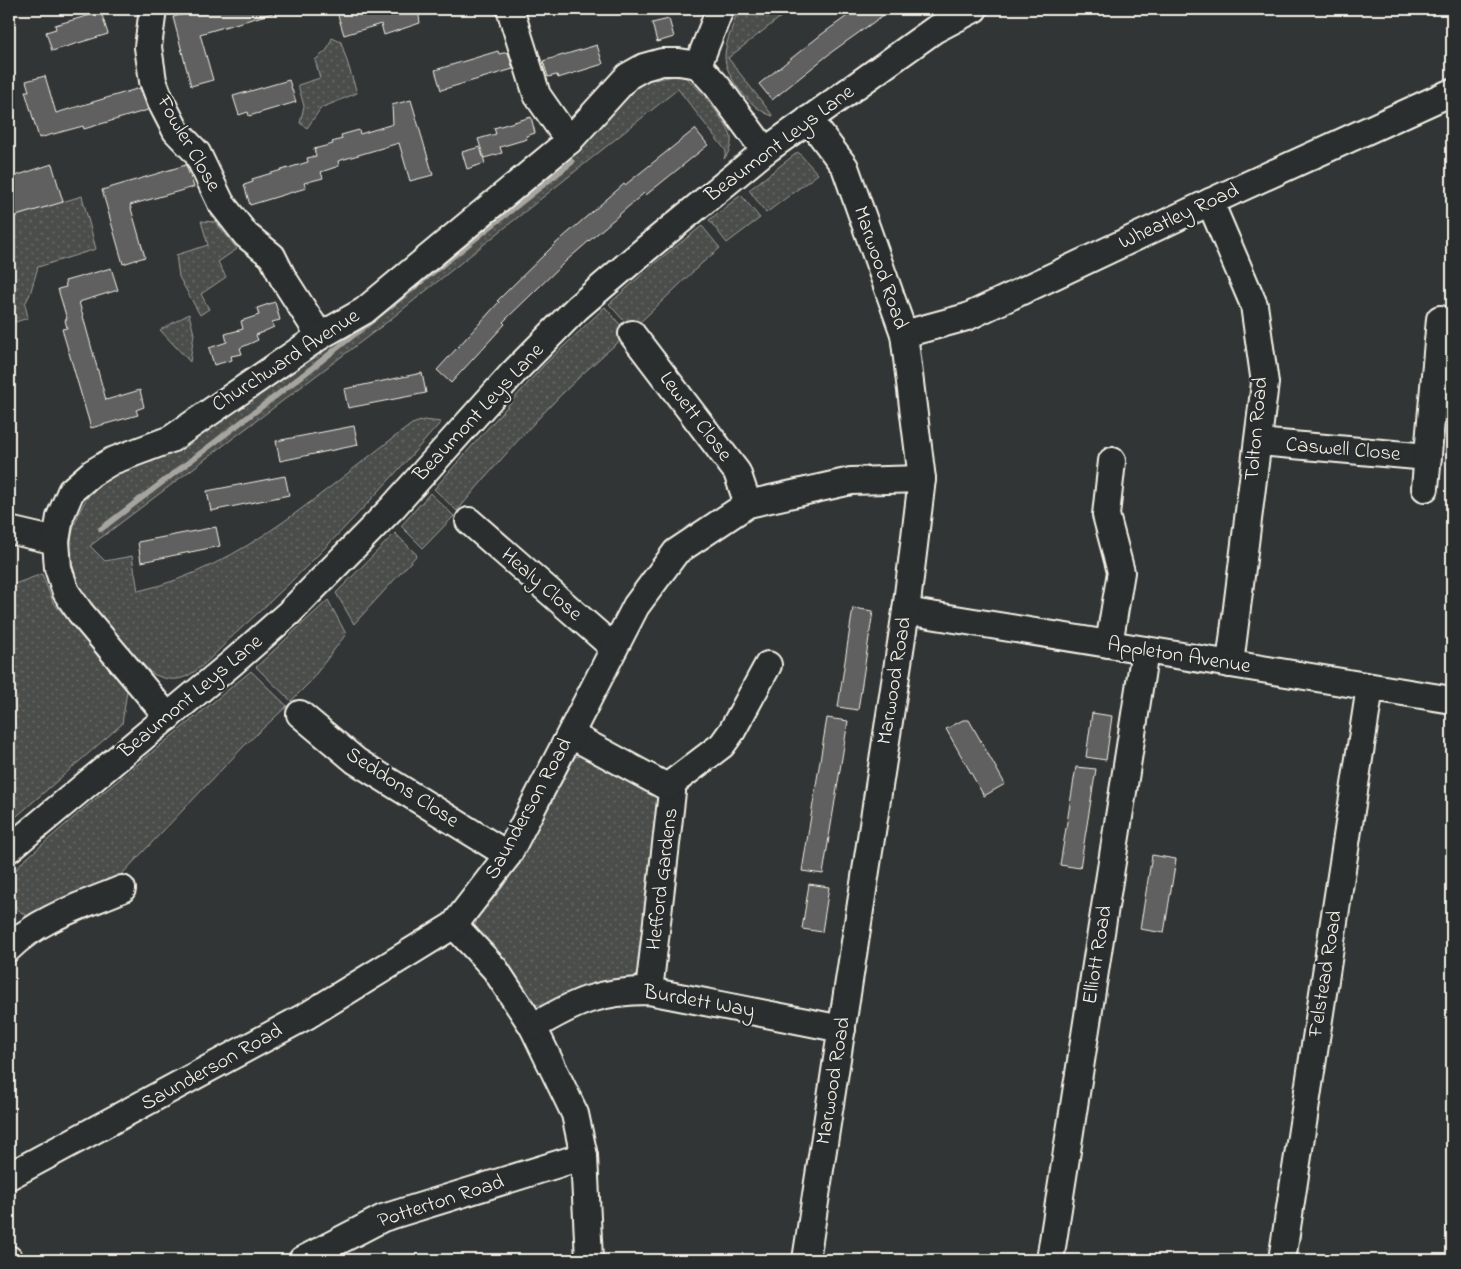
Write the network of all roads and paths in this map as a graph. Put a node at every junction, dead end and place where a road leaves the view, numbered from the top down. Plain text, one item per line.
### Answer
1 (153, 9) edge
2 (510, 9) edge
3 (720, 9) edge
4 (974, 9) edge
5 (698, 65) junction
6 (1452, 92) edge
7 (810, 119) junction
8 (569, 141) junction
9 (765, 151) junction
10 (1210, 202) junction
11 (1440, 319) dead end
12 (632, 334) dead end
13 (904, 334) junction
14 (320, 336) junction
15 (1258, 442) junction
16 (1428, 457) junction
17 (1112, 461) dead end
18 (922, 479) junction
19 (1425, 488) dead end
20 (748, 504) junction
21 (469, 521) dead end
22 (9, 530) edge
23 (56, 541) junction
24 (906, 611) junction
25 (1109, 644) junction
26 (614, 648) junction
27 (1145, 650) junction
28 (1230, 664) junction
29 (768, 665) dead end
30 (1370, 687) junction
31 (1452, 700) edge
32 (300, 714) dead end
33 (168, 717) junction
34 (572, 735) junction
35 (667, 786) junction
36 (9, 849) edge
37 (508, 855) junction
38 (122, 889) dead end
39 (454, 925) junction
40 (13, 934) edge
41 (649, 991) junction
42 (533, 1027) junction
43 (842, 1029) junction
44 (584, 1156) junction
45 (9, 1176) edge
46 (302, 1260) edge
47 (589, 1260) edge
48 (806, 1260) edge
49 (1050, 1260) edge
50 (1282, 1260) edge

1 - 14 street, Fowler Close
2 - 8 street
3 - 5 street
4 - 7 street, Beaumont Leys Lane
5 - 8 street, Churchward Avenue
5 - 9 street
6 - 10 street, Wheatley Road
7 - 9 street, Beaumont Leys Lane
7 - 13 street, Marwood Road
8 - 14 street, Churchward Avenue
9 - 33 street, Beaumont Leys Lane
10 - 13 street, Wheatley Road
10 - 15 street, Tolton Road
11 - 16 street, Caswell Close
12 - 20 street, Lewett Close
13 - 18 street, Marwood Road
14 - 23 street, Churchward Avenue
15 - 16 street, Caswell Close
15 - 28 street, Tolton Road
16 - 19 street, Caswell Close
17 - 25 street
18 - 20 street, Saunderson Road
18 - 24 street, Marwood Road
20 - 26 street, Saunderson Road
21 - 26 street, Healy Close
22 - 23 street
23 - 33 street, Churchward Avenue
24 - 25 street, Appleton Avenue
24 - 43 street, Marwood Road
25 - 27 street, Appleton Avenue
26 - 34 street, Saunderson Road
27 - 28 street, Appleton Avenue
27 - 49 street, Elliott Road
28 - 30 street, Appleton Avenue
29 - 35 street
30 - 31 street, Appleton Avenue
30 - 50 street, Felstead Road
32 - 37 street, Seddons Close
33 - 36 street, Beaumont Leys Lane
34 - 35 street, Hefford Gardens
34 - 37 street, Saunderson Road
35 - 41 street, Hefford Gardens
37 - 39 street, Saunderson Road
38 - 40 street
39 - 42 street
39 - 45 street, Saunderson Road
41 - 42 street, Burdett Way
41 - 43 street, Burdett Way
42 - 44 street
43 - 48 street, Marwood Road
44 - 46 street, Potterton Road
44 - 47 street

